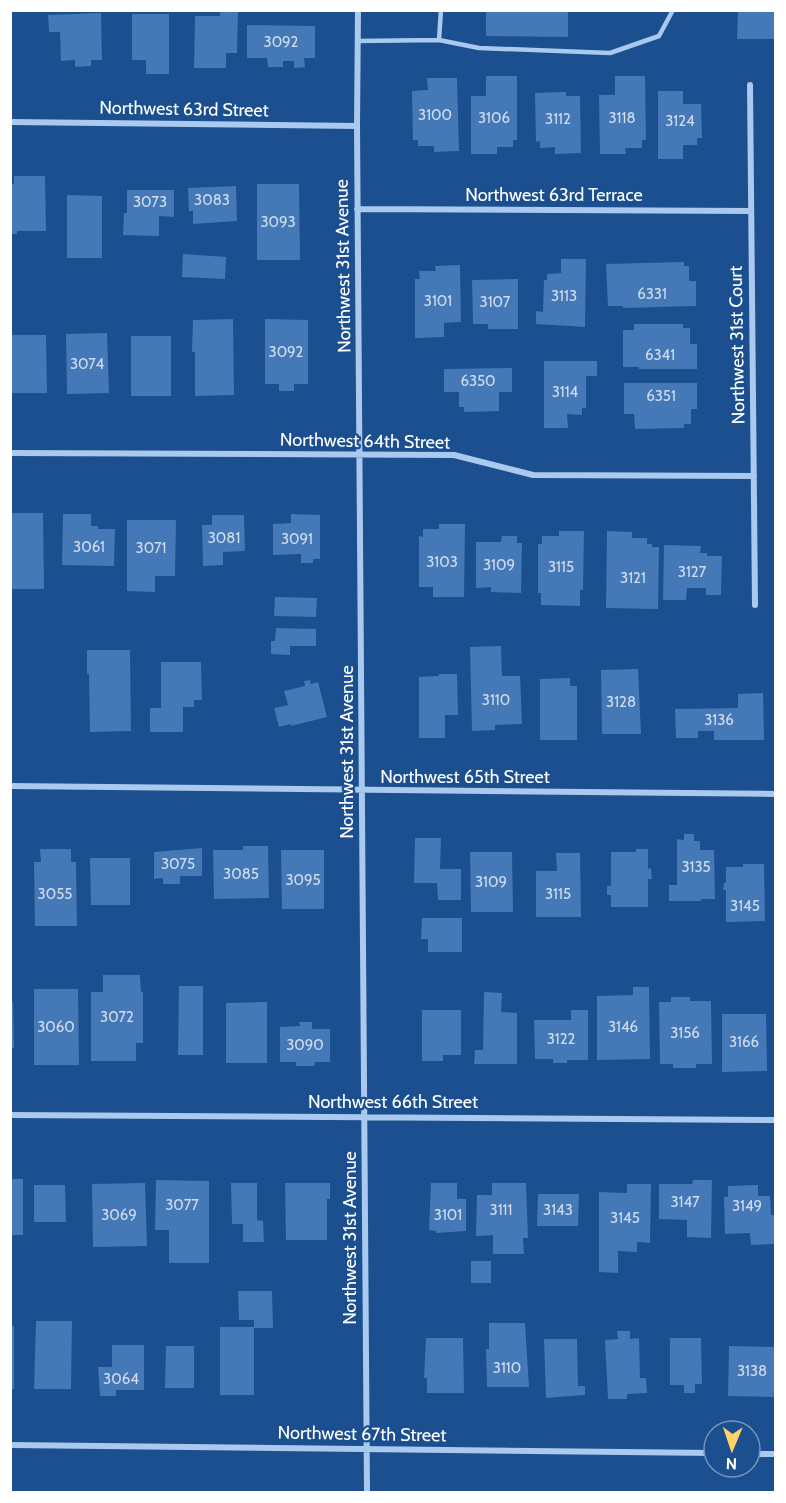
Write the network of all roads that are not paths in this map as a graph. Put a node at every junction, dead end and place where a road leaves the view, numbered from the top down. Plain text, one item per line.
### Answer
1 (358, 10) edge
2 (441, 10) edge
3 (673, 10) edge
4 (439, 40) junction
5 (357, 41) junction
6 (750, 85) dead end
7 (10, 122) edge
8 (357, 126) junction
9 (357, 208) junction
10 (751, 211) junction
11 (10, 453) edge
12 (360, 456) junction
13 (754, 476) junction
14 (755, 605) dead end
15 (10, 786) edge
16 (362, 791) junction
17 (776, 794) edge
18 (10, 1115) edge
19 (364, 1117) junction
20 (776, 1120) edge
21 (10, 1445) edge
22 (367, 1448) junction
23 (702, 1453) edge
24 (367, 1492) edge

1 - 5 street, Northwest 31st Avenue
2 - 4 lane
3 - 4 lane
4 - 5 lane
5 - 8 street, Northwest 31st Avenue
6 - 10 street, Northwest 31st Court
7 - 8 street, Northwest 63rd Street
8 - 9 street, Northwest 31st Avenue
9 - 10 street, Northwest 63rd Terrace
9 - 12 street, Northwest 31st Avenue
10 - 13 street, Northwest 31st Court
11 - 12 street, Northwest 64th Street
12 - 13 street, Northwest 64th Street
12 - 16 street, Northwest 31st Avenue
13 - 14 street, Northwest 31st Court
15 - 16 street, Northwest 65th Street
16 - 17 street, Northwest 65th Street
16 - 19 street, Northwest 31st Avenue
18 - 19 street, Northwest 66th Street
19 - 20 street, Northwest 66th Street
19 - 22 street, Northwest 31st Avenue
21 - 22 street, Northwest 67th Street
22 - 23 street, Northwest 67th Street
22 - 24 street, Northwest 31st Avenue

